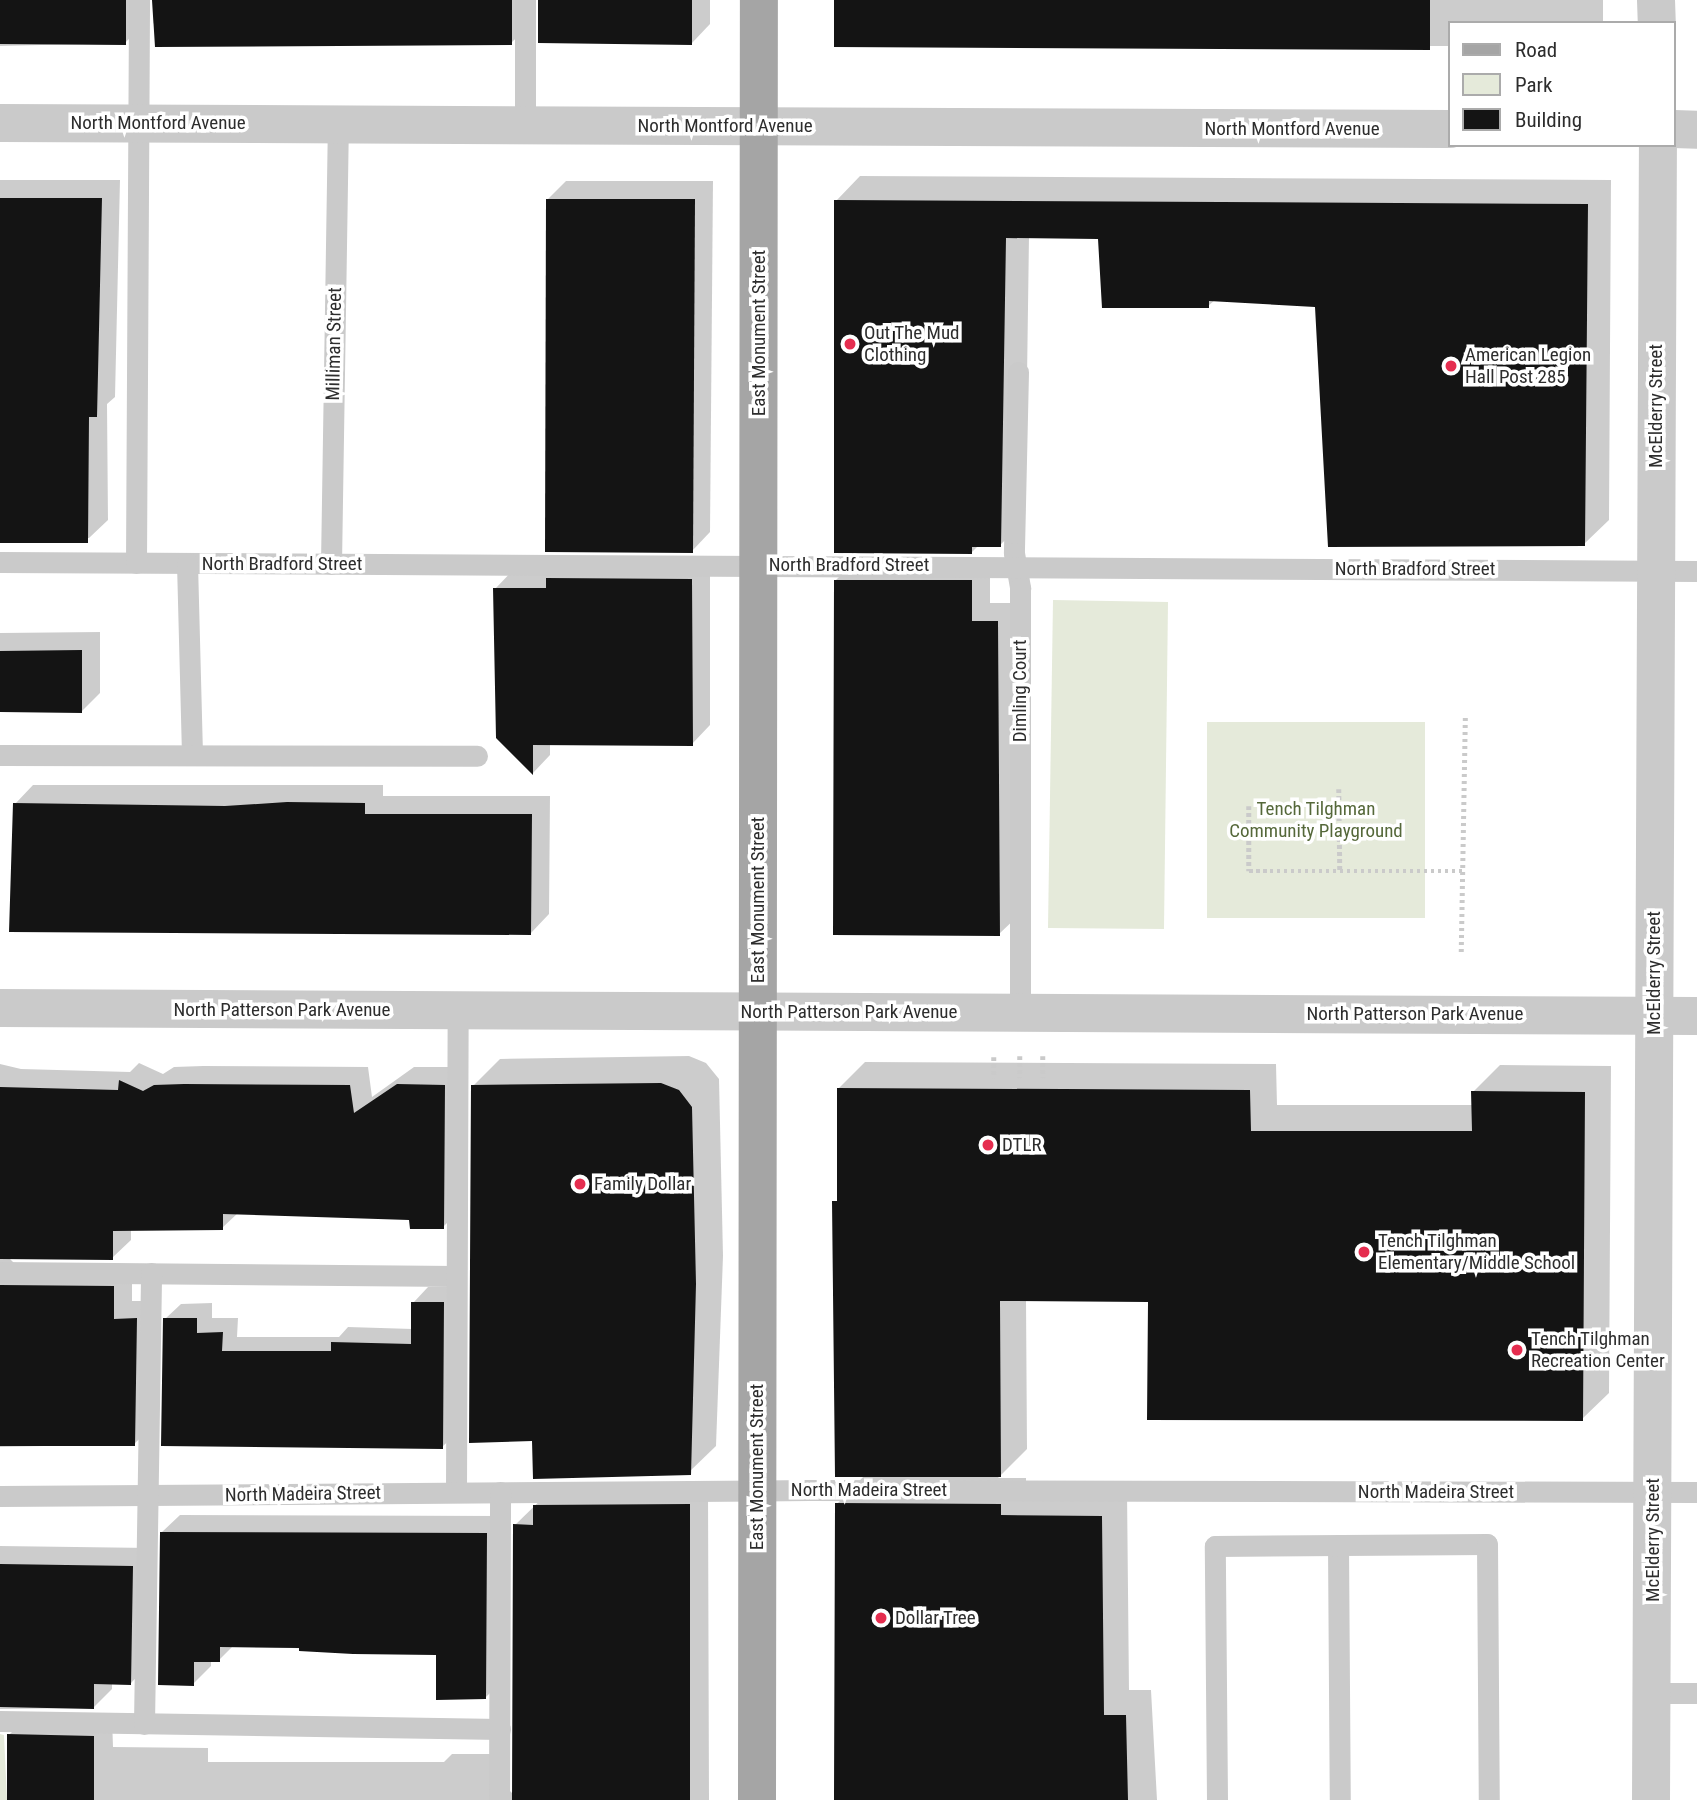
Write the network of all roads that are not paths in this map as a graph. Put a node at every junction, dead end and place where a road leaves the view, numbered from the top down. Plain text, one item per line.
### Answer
1 (139, 0) edge
2 (525, 0) edge
3 (759, 0) edge
4 (1656, 0) edge
5 (1657, 21) edge
6 (0, 122) edge
7 (137, 123) junction
8 (338, 124) junction
9 (525, 125) junction
10 (759, 126) junction
11 (1448, 129) edge
12 (1676, 129) edge
13 (1697, 130) edge
14 (1658, 147) edge
15 (1018, 372) dead end
16 (0, 562) edge
17 (136, 563) junction
18 (187, 563) junction
19 (331, 564) junction
20 (759, 565) junction
21 (1014, 567) junction
22 (1655, 571) junction
23 (1697, 571) edge
24 (0, 755) edge
25 (192, 755) junction
26 (477, 755) dead end
27 (0, 1008) edge
28 (458, 1011) junction
29 (758, 1011) junction
30 (1020, 1012) junction
31 (1654, 1015) junction
32 (1697, 1016) edge
33 (0, 1272) edge
34 (151, 1273) junction
35 (456, 1276) junction
36 (757, 1490) junction
37 (456, 1492) junction
38 (500, 1492) junction
39 (1697, 1492) edge
40 (1654, 1493) junction
41 (148, 1495) junction
42 (0, 1496) edge
43 (1338, 1545) junction
44 (1652, 1693) junction
45 (1697, 1693) edge
46 (0, 1721) edge
47 (144, 1724) junction
48 (499, 1729) junction
49 (499, 1800) edge
50 (757, 1800) edge
51 (1217, 1800) edge
52 (1340, 1800) edge
53 (1489, 1800) edge
54 (1651, 1800) edge

1 - 7 lane
2 - 9 lane
3 - 10 main road, East Monument Street
4 - 5 street
6 - 7 street, North Montford Avenue
7 - 8 street, North Montford Avenue
7 - 17 lane
8 - 9 street, North Montford Avenue
8 - 19 lane, Milliman Street
9 - 10 street, North Montford Avenue
10 - 11 street, North Montford Avenue
10 - 20 main road, East Monument Street
12 - 13 street
14 - 22 street, McElderry Street
15 - 21 lane, Dimling Court
16 - 17 lane, North Bradford Street
17 - 18 lane, North Bradford Street
18 - 19 lane, North Bradford Street
18 - 25 lane
19 - 20 lane, North Bradford Street
20 - 21 lane, North Bradford Street
20 - 29 main road, East Monument Street
21 - 22 lane, North Bradford Street
21 - 30 lane, Dimling Court
22 - 23 lane, North Bradford Street
22 - 31 street, McElderry Street
24 - 25 lane
25 - 26 lane
27 - 28 street, North Patterson Park Avenue
28 - 29 street, North Patterson Park Avenue
28 - 35 lane
29 - 30 street, North Patterson Park Avenue
29 - 36 main road, East Monument Street
30 - 31 street, North Patterson Park Avenue
31 - 32 street, North Patterson Park Avenue
31 - 40 street, McElderry Street
33 - 34 lane
34 - 35 lane
34 - 41 lane
35 - 37 lane
36 - 38 lane, North Madeira Street
36 - 40 lane, North Madeira Street
36 - 50 main road, East Monument Street
37 - 38 lane, North Madeira Street
37 - 41 lane, North Madeira Street
38 - 48 lane
39 - 40 lane, North Madeira Street
40 - 44 street, McElderry Street
41 - 42 lane, North Madeira Street
41 - 47 lane
43 - 51 lane
43 - 52 lane
43 - 53 lane
44 - 45 lane
44 - 54 street, McElderry Street
46 - 47 lane
47 - 48 lane
48 - 49 lane

